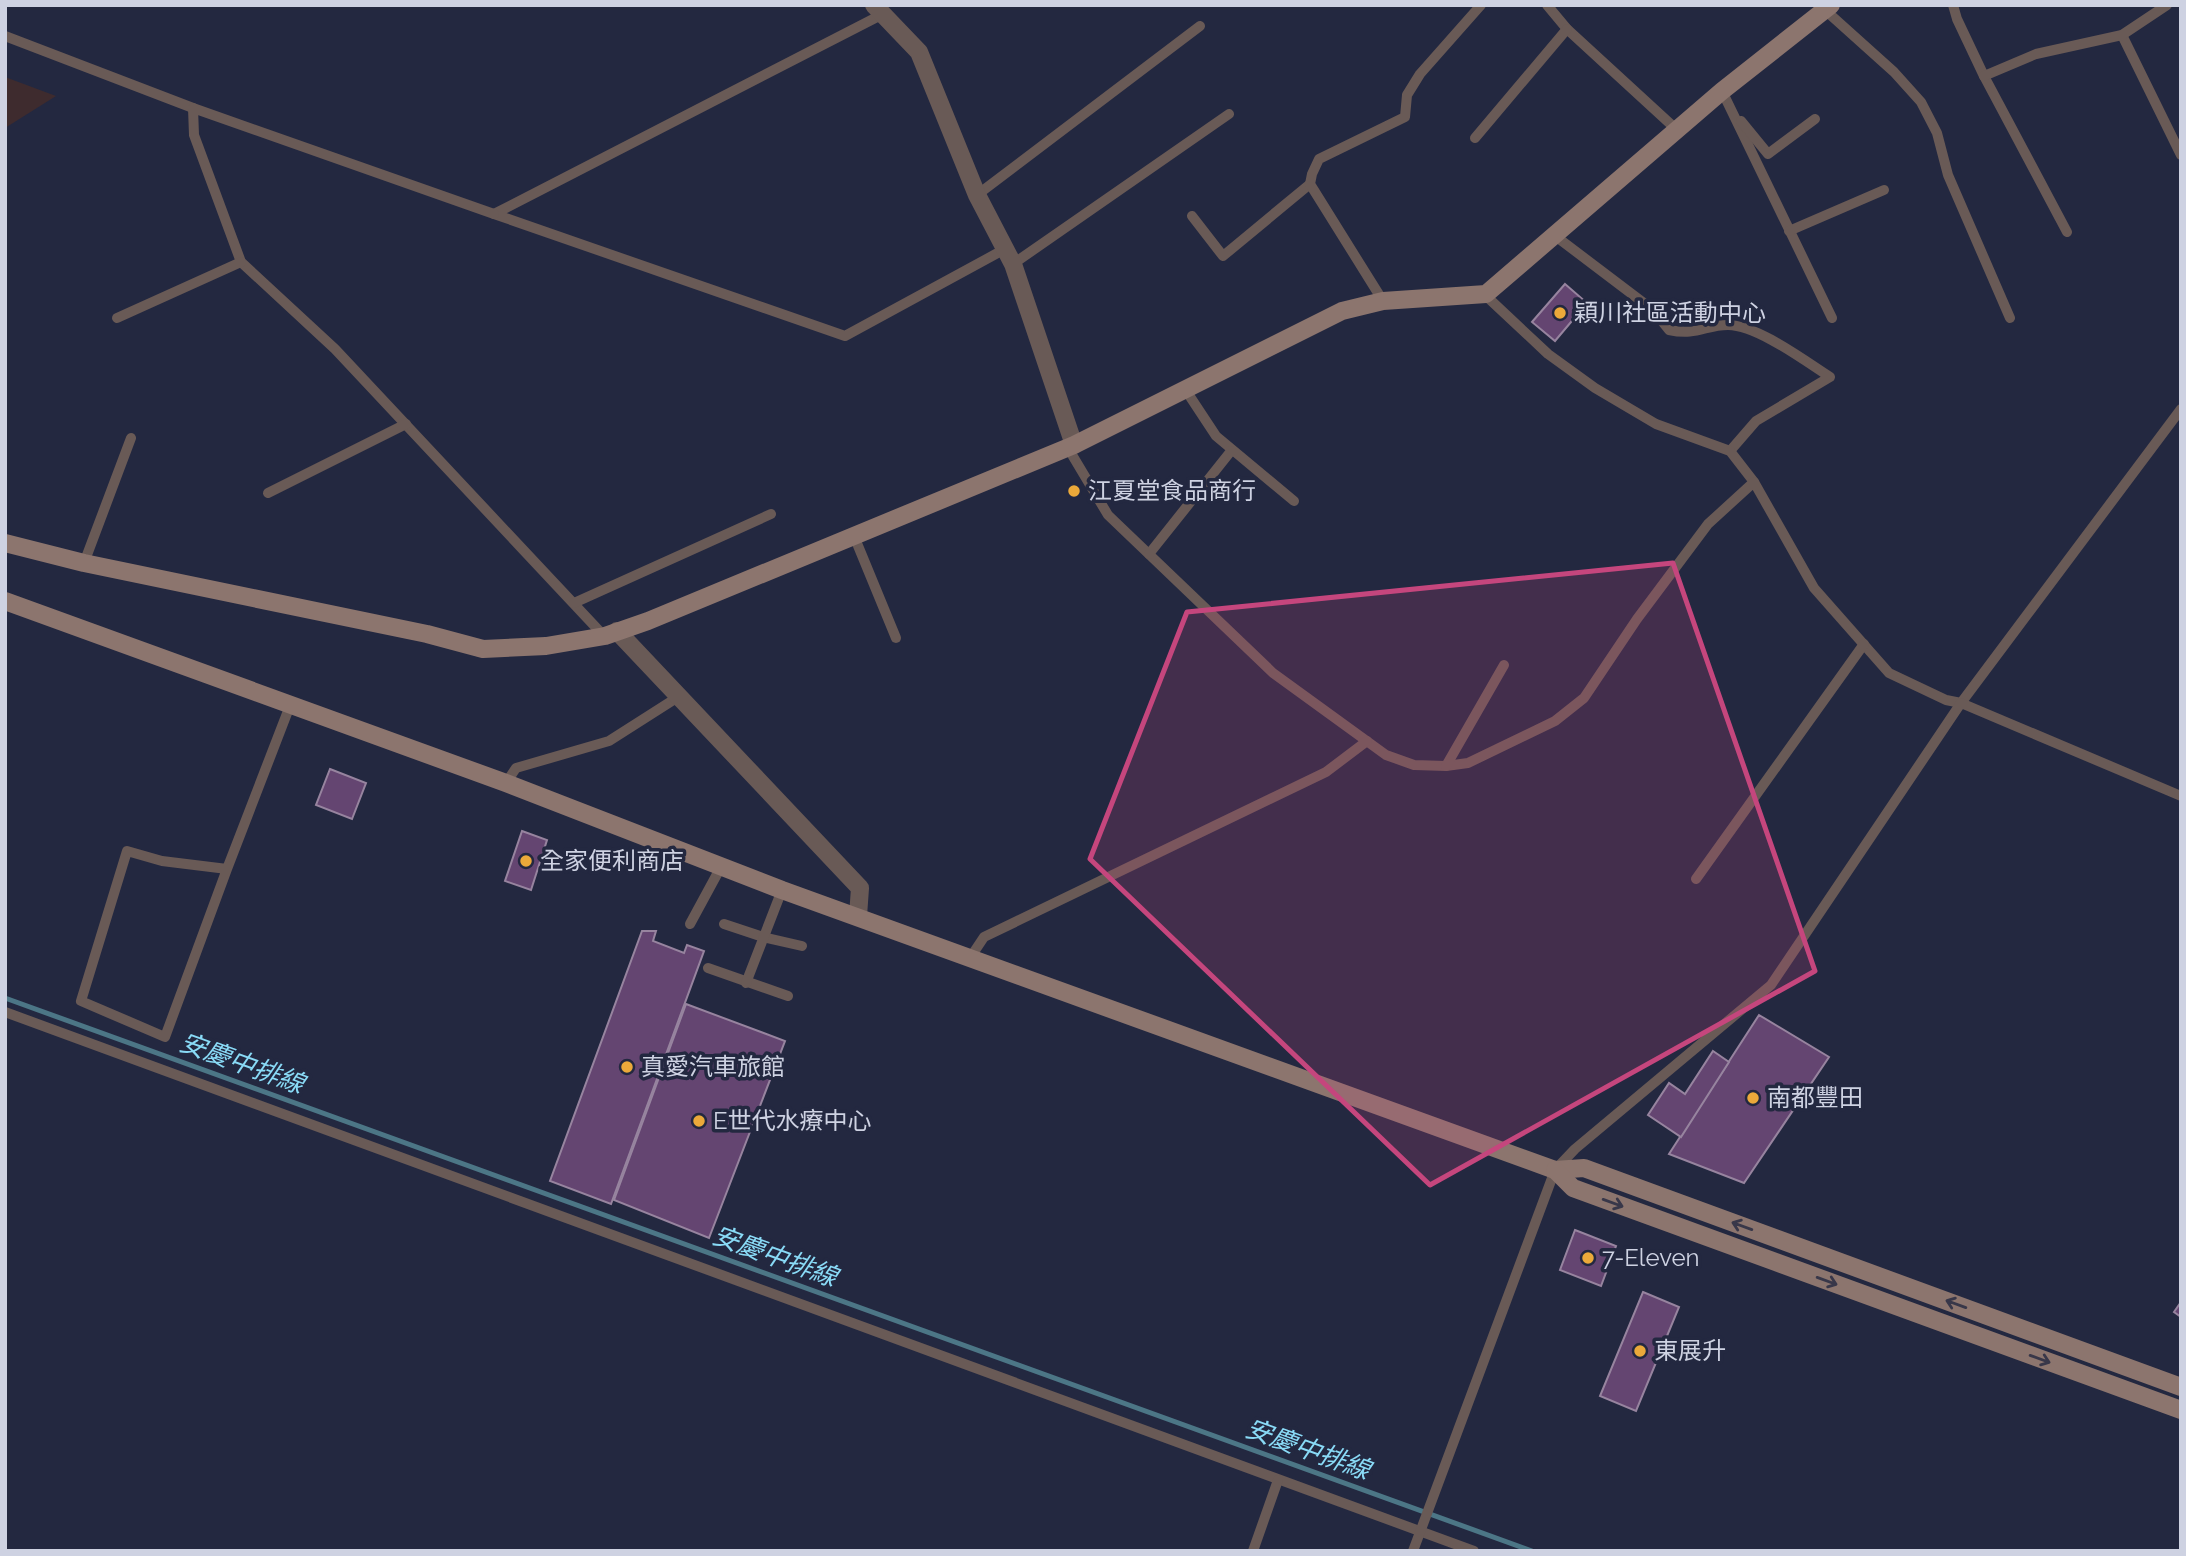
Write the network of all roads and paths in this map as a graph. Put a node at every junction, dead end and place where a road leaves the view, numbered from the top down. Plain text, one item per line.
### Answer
1 (1481, 5) edge
2 (1547, 5) edge
3 (1953, 5) edge
4 (2167, 5) edge
5 (1828, 8) edge
6 (878, 10) edge
7 (1200, 26) dead end
8 (1567, 29) junction
9 (2122, 35) junction
10 (5, 36) edge
11 (1984, 76) junction
12 (1722, 91) junction
13 (193, 108) junction
14 (1731, 109) junction
15 (1229, 114) dead end
16 (1815, 119) dead end
17 (1676, 130) junction
18 (1475, 138) dead end
19 (2181, 155) edge
20 (1311, 184) junction
21 (1884, 190) dead end
22 (977, 195) junction
23 (494, 214) junction
24 (1192, 216) dead end
25 (1789, 231) junction
26 (2067, 232) dead end
27 (1554, 235) junction
28 (1009, 256) junction
29 (241, 262) junction
30 (1484, 294) junction
31 (1383, 300) junction
32 (117, 318) dead end
33 (1832, 318) dead end
34 (2010, 318) dead end
35 (1185, 389) junction
36 (2181, 409) edge
37 (406, 424) junction
38 (131, 438) dead end
39 (1071, 446) junction
40 (1231, 451) junction
41 (1730, 451) junction
42 (1754, 482) junction
43 (268, 493) dead end
44 (1294, 501) dead end
45 (771, 514) dead end
46 (854, 536) junction
47 (5, 543) edge
48 (1149, 554) junction
49 (84, 562) junction
50 (5, 601) edge
51 (574, 603) junction
52 (611, 634) junction
53 (896, 638) dead end
54 (1864, 644) junction
55 (1504, 665) dead end
56 (678, 697) junction
57 (292, 703) junction
58 (1961, 703) junction
59 (1367, 741) junction
60 (1446, 766) junction
61 (506, 783) junction
62 (2181, 796) edge
63 (722, 865) junction
64 (227, 869) junction
65 (1696, 879) dead end
66 (782, 890) junction
67 (858, 916) junction
68 (690, 924) dead end
69 (724, 924) dead end
70 (763, 937) junction
71 (802, 946) dead end
72 (970, 958) junction
73 (708, 968) dead end
74 (746, 983) junction
75 (788, 996) dead end
76 (5, 1012) edge
77 (1555, 1170) junction
78 (2181, 1387) edge
79 (2181, 1410) edge
80 (1278, 1480) junction
81 (1420, 1532) junction
82 (1252, 1551) edge
83 (1413, 1551) edge
84 (1474, 1551) edge

1 - 20 lane
2 - 8 lane
3 - 11 lane
4 - 9 lane
5 - 12 main road
5 - 34 lane
6 - 22 street
6 - 23 lane
7 - 22 lane
8 - 17 lane
8 - 18 lane
9 - 11 lane
9 - 19 lane
10 - 13 lane
11 - 26 lane
12 - 14 lane
12 - 17 main road
13 - 23 lane
13 - 29 lane
14 - 16 lane
14 - 25 lane
15 - 28 lane
17 - 27 main road
20 - 24 lane
20 - 31 lane
21 - 25 lane
22 - 28 street
23 - 28 lane
25 - 33 lane
27 - 30 main road
27 - 41 lane
28 - 39 street
29 - 32 lane
29 - 37 lane
30 - 31 main road
30 - 41 lane
31 - 35 main road
35 - 39 main road
35 - 40 lane
36 - 58 lane
37 - 43 lane
37 - 51 lane
38 - 49 lane
39 - 46 main road
39 - 48 lane
40 - 44 lane
40 - 48 lane
41 - 42 lane
42 - 54 lane
42 - 60 lane
45 - 51 lane
46 - 52 main road
46 - 53 lane
47 - 49 main road
48 - 59 lane
49 - 52 main road
50 - 57 main road
51 - 52 lane
52 - 56 street
54 - 58 lane
54 - 65 lane
55 - 60 lane
56 - 61 lane
56 - 67 street
57 - 61 main road
57 - 64 lane
58 - 62 lane
58 - 77 lane
59 - 60 lane
59 - 72 lane
61 - 63 main road
63 - 66 main road
63 - 68 lane
64 - 64 lane
66 - 67 main road
66 - 70 lane
67 - 72 main road
69 - 70 lane
70 - 71 lane
70 - 74 lane
72 - 77 main road
73 - 74 lane
74 - 75 lane
76 - 80 lane
78 -> 77 main road
77 -> 79 main road
77 - 81 lane
80 - 81 lane
80 - 82 lane
81 - 83 lane
81 - 84 lane

